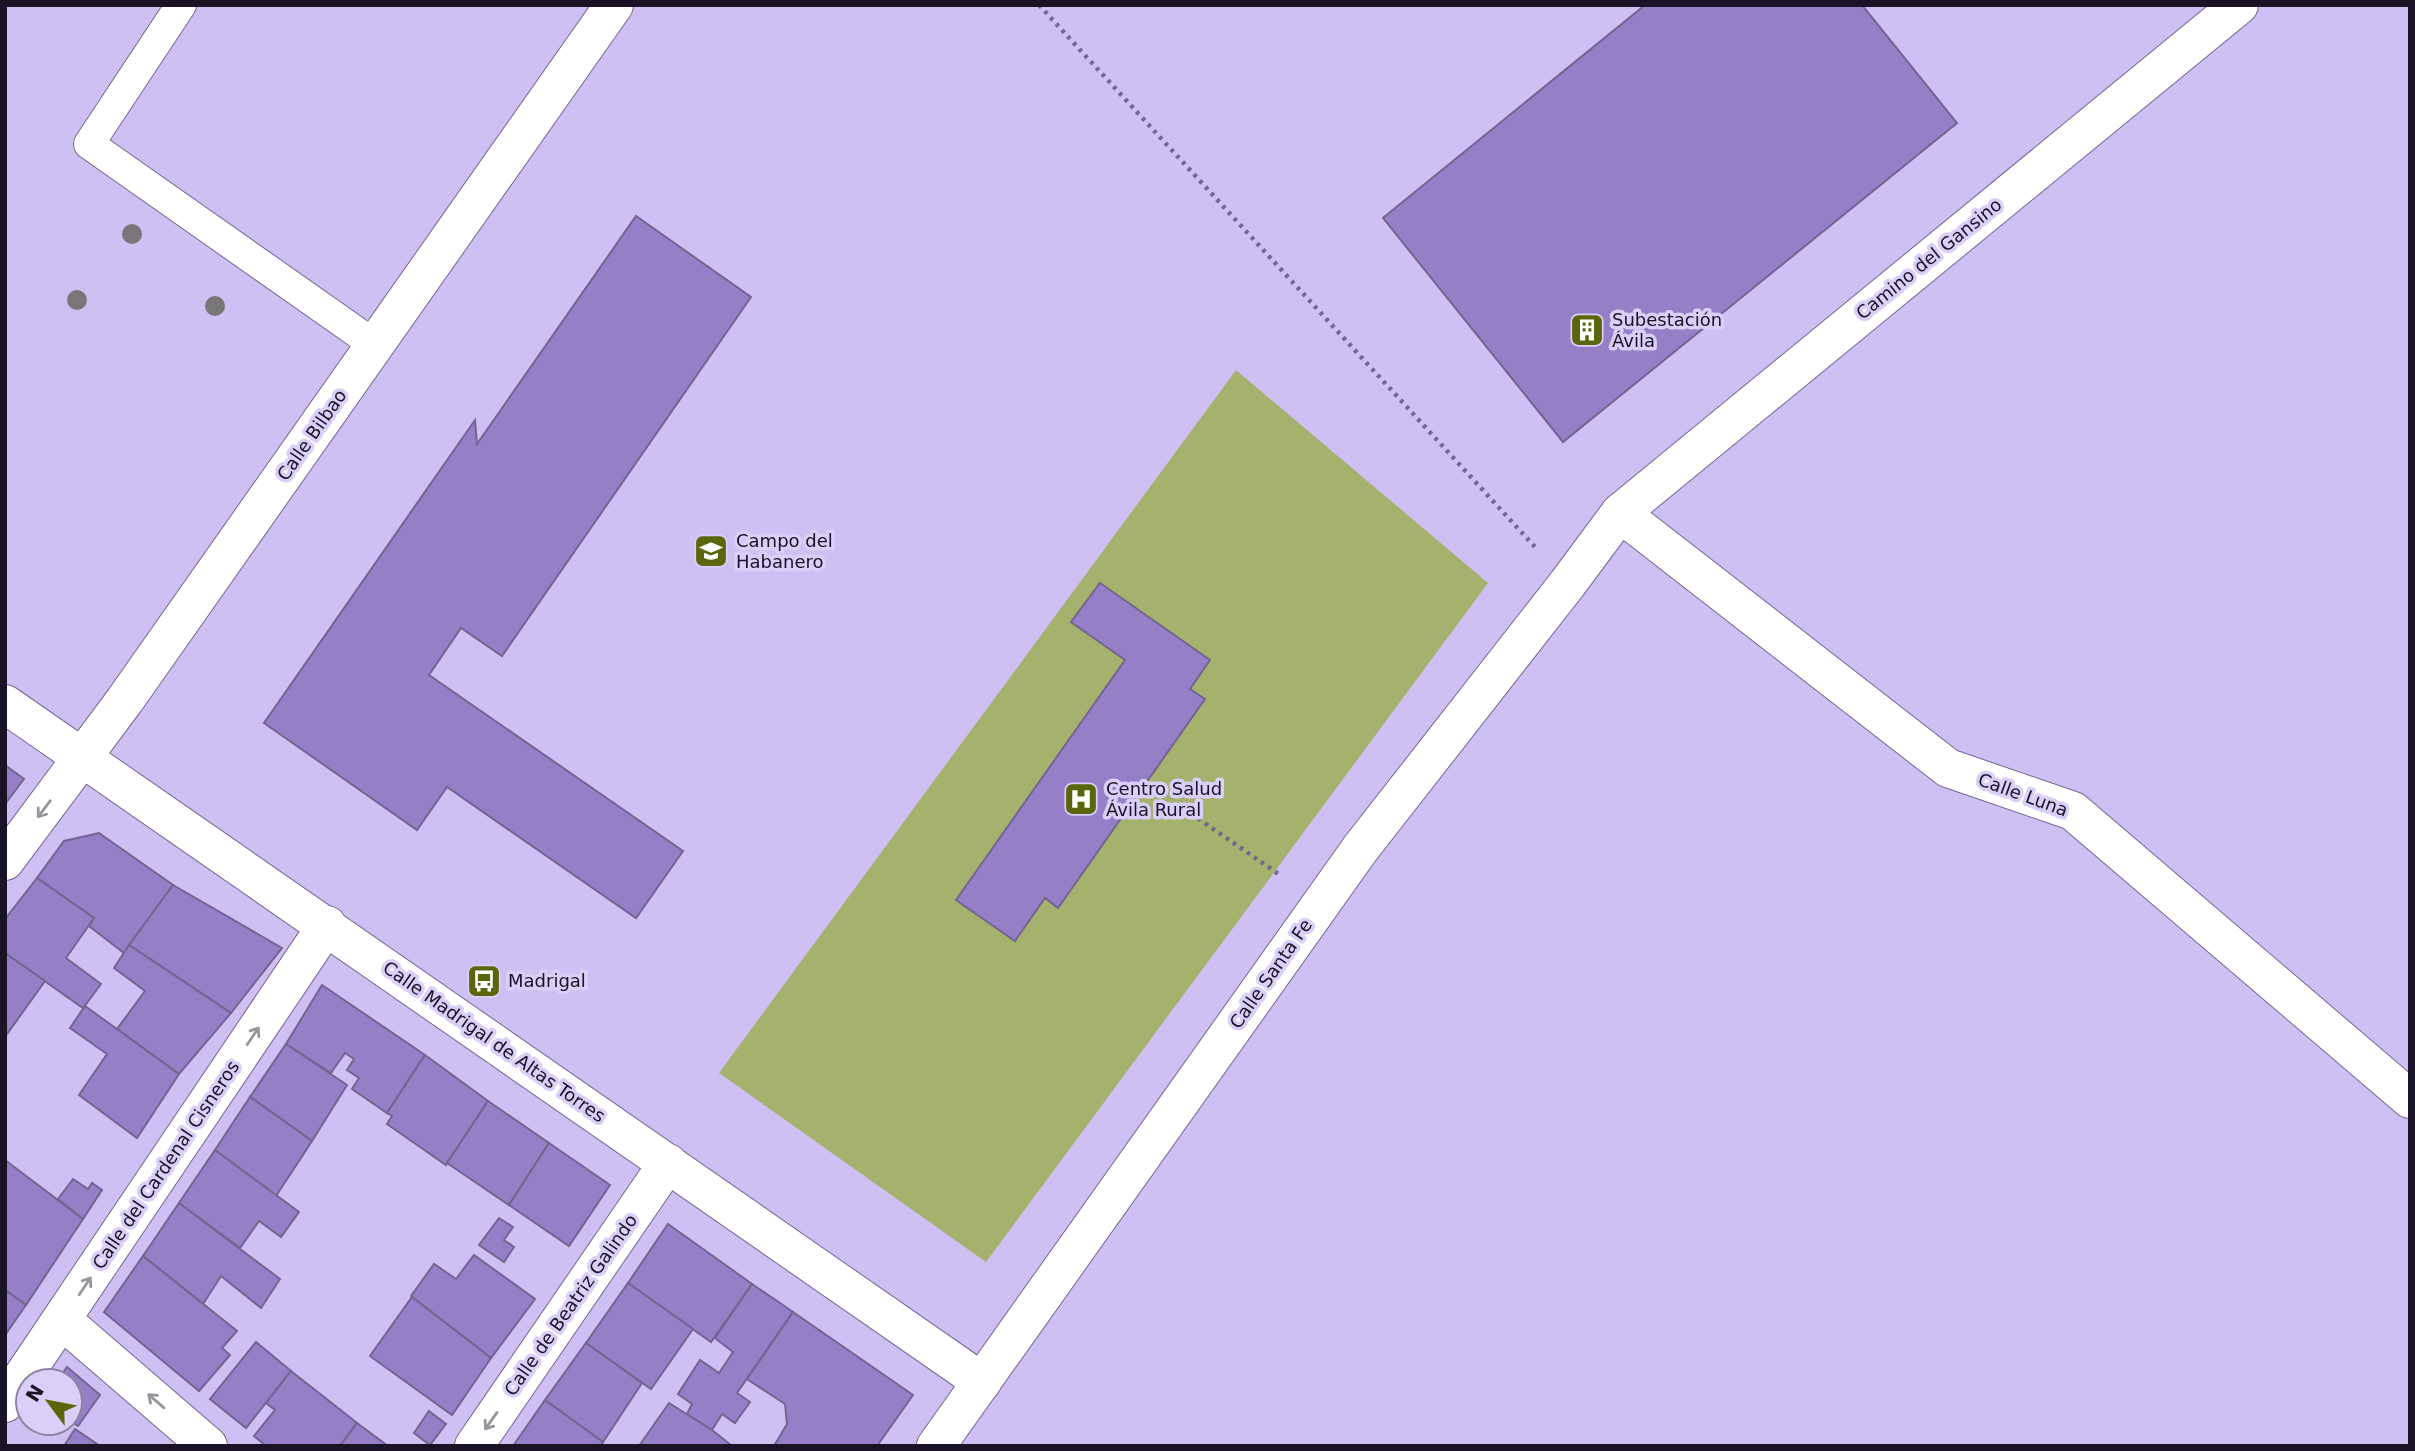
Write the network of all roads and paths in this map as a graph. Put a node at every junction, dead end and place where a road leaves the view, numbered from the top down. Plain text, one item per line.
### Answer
1 (181, 5) edge
2 (614, 5) edge
3 (1039, 5) edge
4 (2239, 5) edge
5 (375, 345) junction
6 (1620, 513) junction
7 (1568, 583) junction
8 (5, 704) edge
9 (83, 758) junction
10 (1177, 804) dead end
11 (5, 861) edge
12 (1321, 904) junction
13 (327, 925) junction
14 (2410, 1099) edge
15 (668, 1163) junction
16 (62, 1320) junction
17 (982, 1382) junction
18 (5, 1403) edge
19 (208, 1446) edge
20 (474, 1446) edge
21 (936, 1446) edge

1 - 5 lane
2 - 5 street, Calle Bilbao
3 - 7 path
4 - 6 street, Camino del Gansino
5 - 9 street, Calle Bilbao
6 - 7 street, Calle Santa Fe
6 - 14 street, Calle Luna
7 - 12 street, Calle Santa Fe
8 - 9 street, Calle Madrigal de Altas Torres
9 -> 11 street, Calle Bilbao
9 - 13 street, Calle Madrigal de Altas Torres
10 - 12 path
12 - 17 street, Calle Santa Fe
13 - 15 street, Calle Madrigal de Altas Torres
16 -> 13 street, Calle del Cardenal Cisneros
15 - 17 street, Calle Madrigal de Altas Torres
15 -> 20 street, Calle de Beatriz Galindo
16 - 18 street, Calle del Cardenal Cisneros
19 -> 16 street
17 - 21 street, Calle Santa Fe

